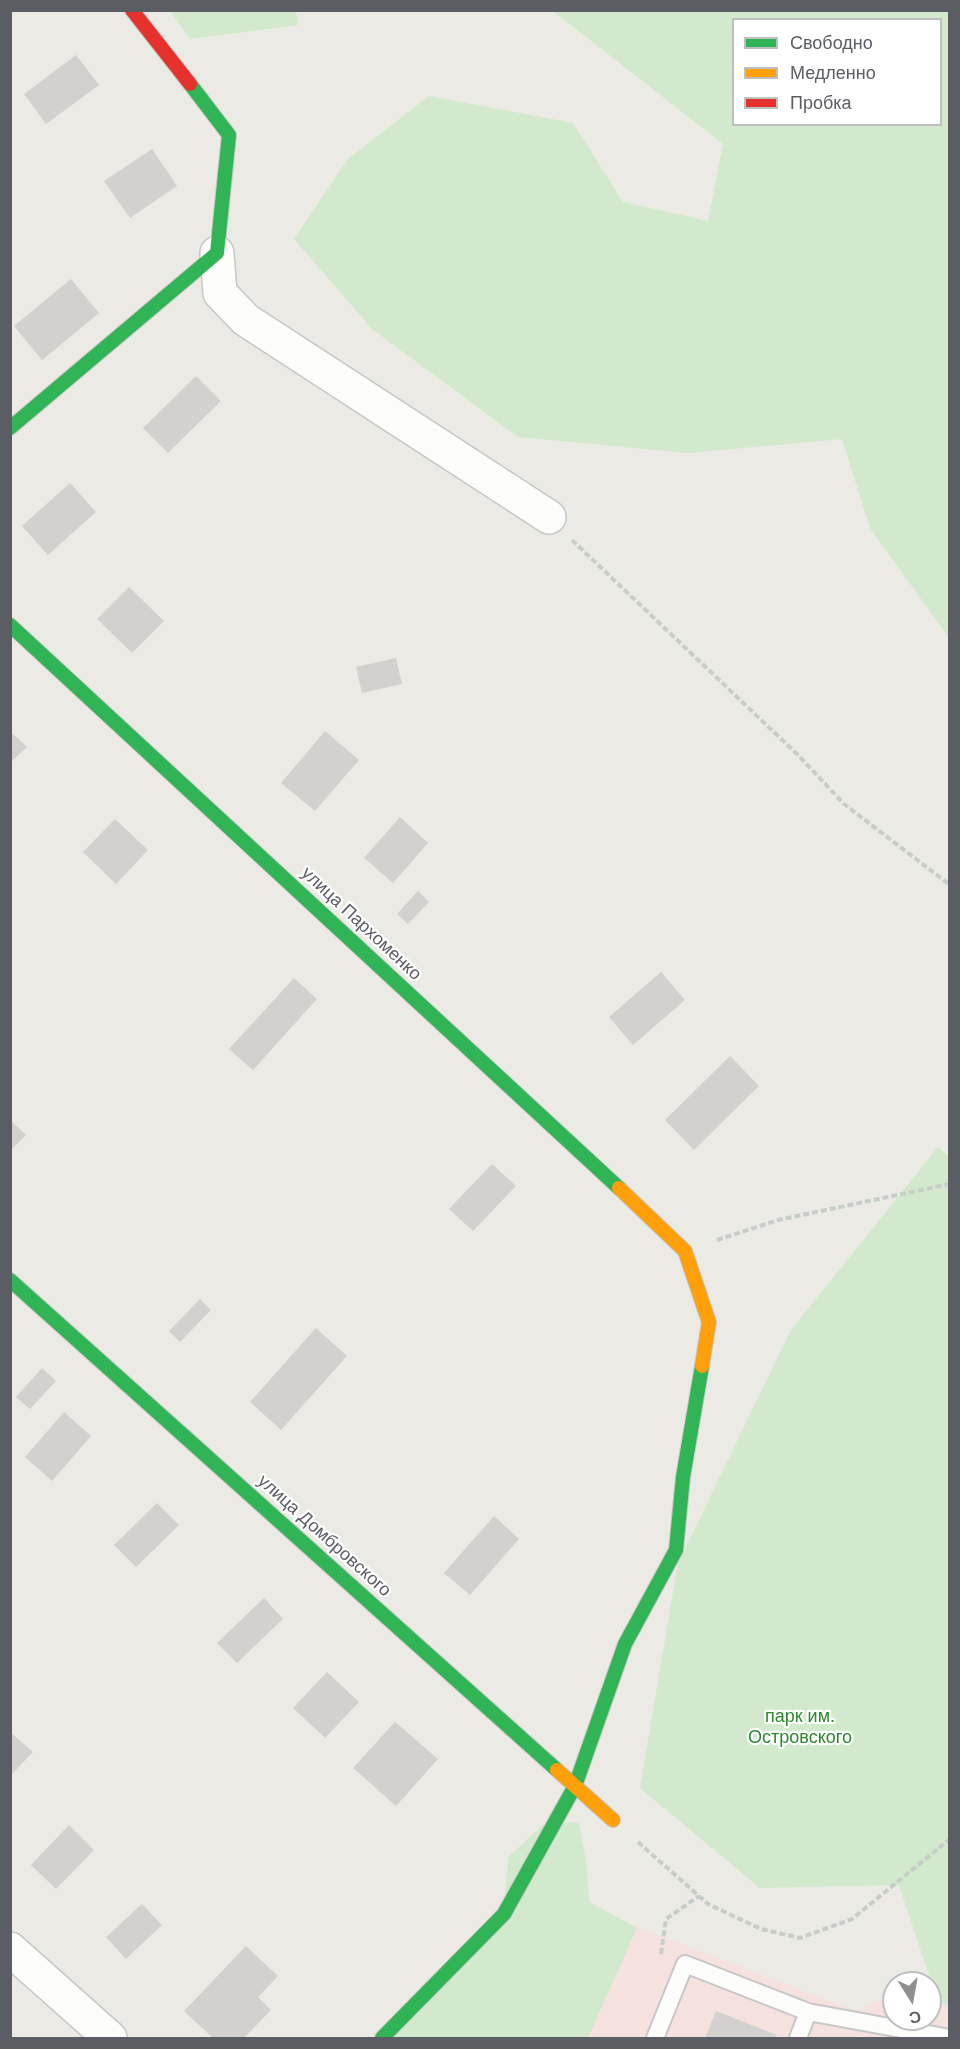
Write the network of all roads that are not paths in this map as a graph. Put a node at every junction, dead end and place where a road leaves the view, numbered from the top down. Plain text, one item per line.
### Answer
1 (132, 10) edge
2 (217, 253) junction
3 (10, 428) edge
4 (549, 517) road end
5 (10, 625) edge
6 (10, 1280) edge
7 (575, 1786) junction
8 (613, 1820) road end
9 (10, 1948) edge
10 (808, 2012) junction
11 (110, 2038) edge
12 (382, 2038) edge
13 (655, 2038) edge
14 (798, 2038) edge
15 (950, 2038) edge

1 - 2 street
2 - 3 street
2 - 4 street
5 - 7 street, улица Пархоменко
6 - 7 street, улица Домбровского
7 - 8 street, улица Домбровского
7 - 12 street
9 - 11 street
10 - 13 lane
10 - 14 lane
10 - 15 lane

